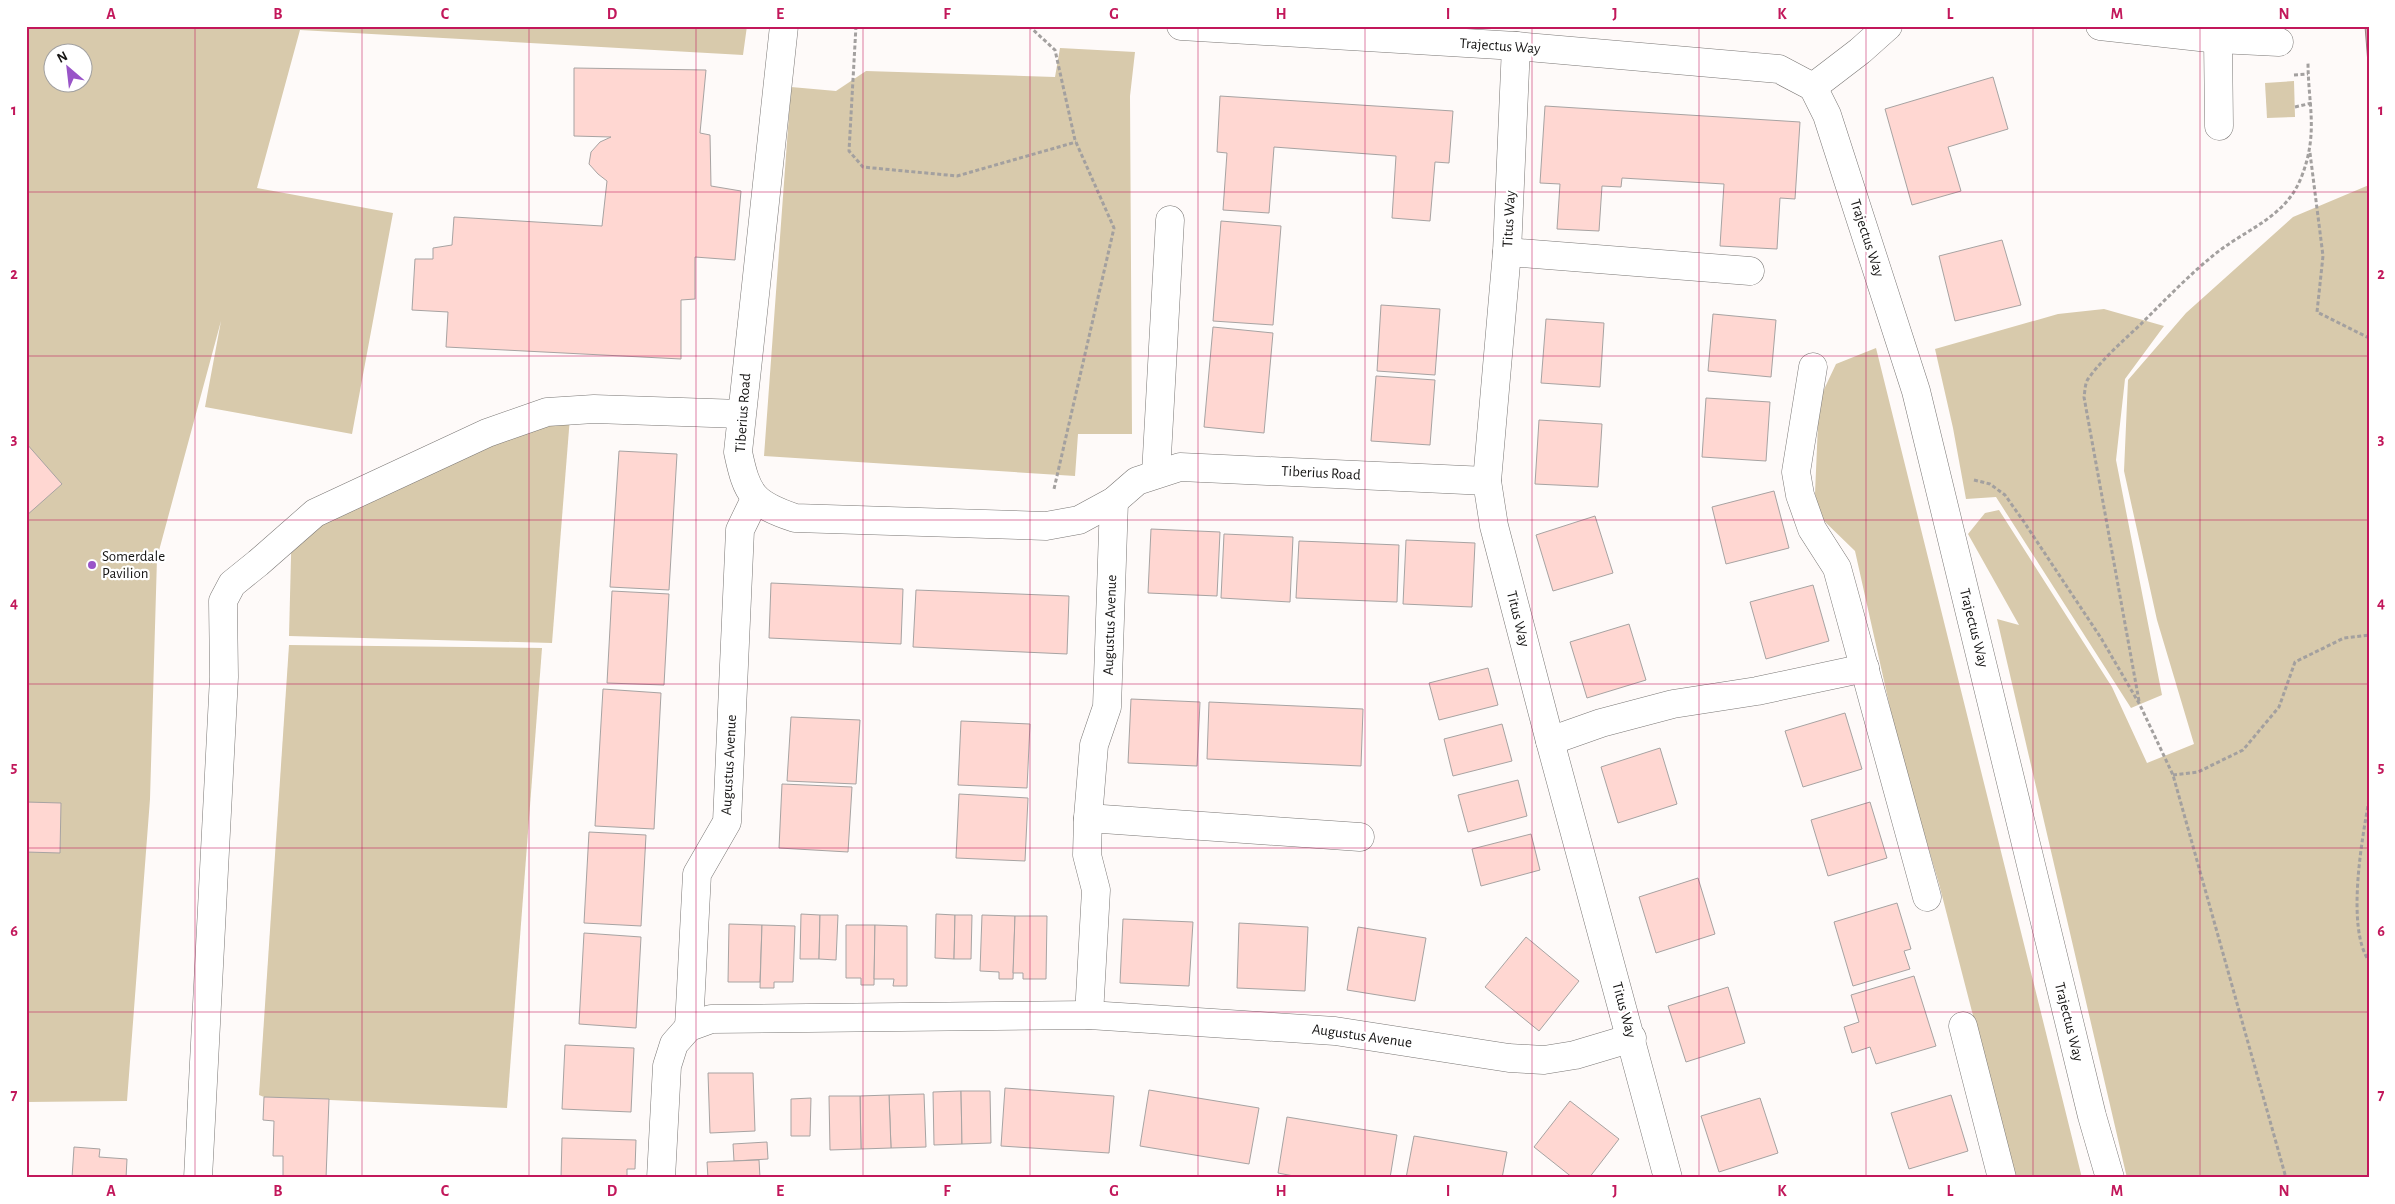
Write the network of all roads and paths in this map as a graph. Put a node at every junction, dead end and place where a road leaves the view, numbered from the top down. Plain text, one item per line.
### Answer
1 (784, 26) edge
2 (856, 26) edge
3 (1029, 26) edge
4 (1182, 26) edge
5 (1888, 26) edge
6 (2100, 26) edge
7 (2218, 39) junction
8 (2279, 42) dead end
9 (1516, 46) junction
10 (2308, 74) dead end
11 (1813, 87) junction
12 (2312, 103) junction
13 (2295, 107) dead end
14 (2219, 126) dead end
15 (1076, 142) junction
16 (2310, 150) junction
17 (1170, 220) dead end
18 (1507, 252) junction
19 (1750, 271) dead end
20 (2369, 338) edge
21 (1813, 366) dead end
22 (741, 414) junction
23 (1156, 474) junction
24 (1487, 481) junction
25 (1966, 481) dead end
26 (755, 499) junction
27 (1114, 501) junction
28 (1046, 526) junction
29 (2369, 636) edge
30 (1865, 668) junction
31 (2140, 705) junction
32 (1550, 741) junction
33 (2173, 775) junction
34 (2369, 800) edge
35 (1088, 818) junction
36 (1360, 837) dead end
37 (1928, 897) dead end
38 (2369, 961) edge
39 (1089, 1015) junction
40 (1963, 1026) dead end
41 (689, 1027) junction
42 (1632, 1038) junction
43 (198, 1178) edge
44 (661, 1178) edge
45 (1668, 1178) edge
46 (2002, 1178) edge
47 (2110, 1178) edge
48 (2286, 1178) edge

1 - 22 street, Tiberius Road
2 - 15 path
3 - 15 path
4 - 9 street, Trajectus Way
5 - 11 street
6 - 7 street
7 - 8 street
7 - 14 street
9 - 11 street, Trajectus Way
9 - 18 street, Titus Way
10 - 12 path
11 - 47 street, Trajectus Way
12 - 13 path
12 - 16 path
15 - 28 path
16 - 20 path
16 - 31 path
17 - 23 street
18 - 19 street
18 - 24 street, Titus Way
21 - 30 street
22 - 26 street, Tiberius Road
22 - 43 street
23 - 24 street, Tiberius Road
23 - 27 street, Tiberius Road
24 - 32 street, Titus Way
25 - 31 path
26 - 28 street, Tiberius Road
26 - 41 street, Augustus Avenue
27 - 28 street, Tiberius Road
27 - 35 street, Augustus Avenue
29 - 33 path
30 - 32 street
30 - 37 street
31 - 33 path
32 - 42 street, Titus Way
33 - 48 path
34 - 38 path
35 - 36 street
35 - 39 street, Augustus Avenue
39 - 41 street, Augustus Avenue
39 - 42 street, Augustus Avenue
40 - 46 street
41 - 44 street
42 - 45 street, Titus Way

